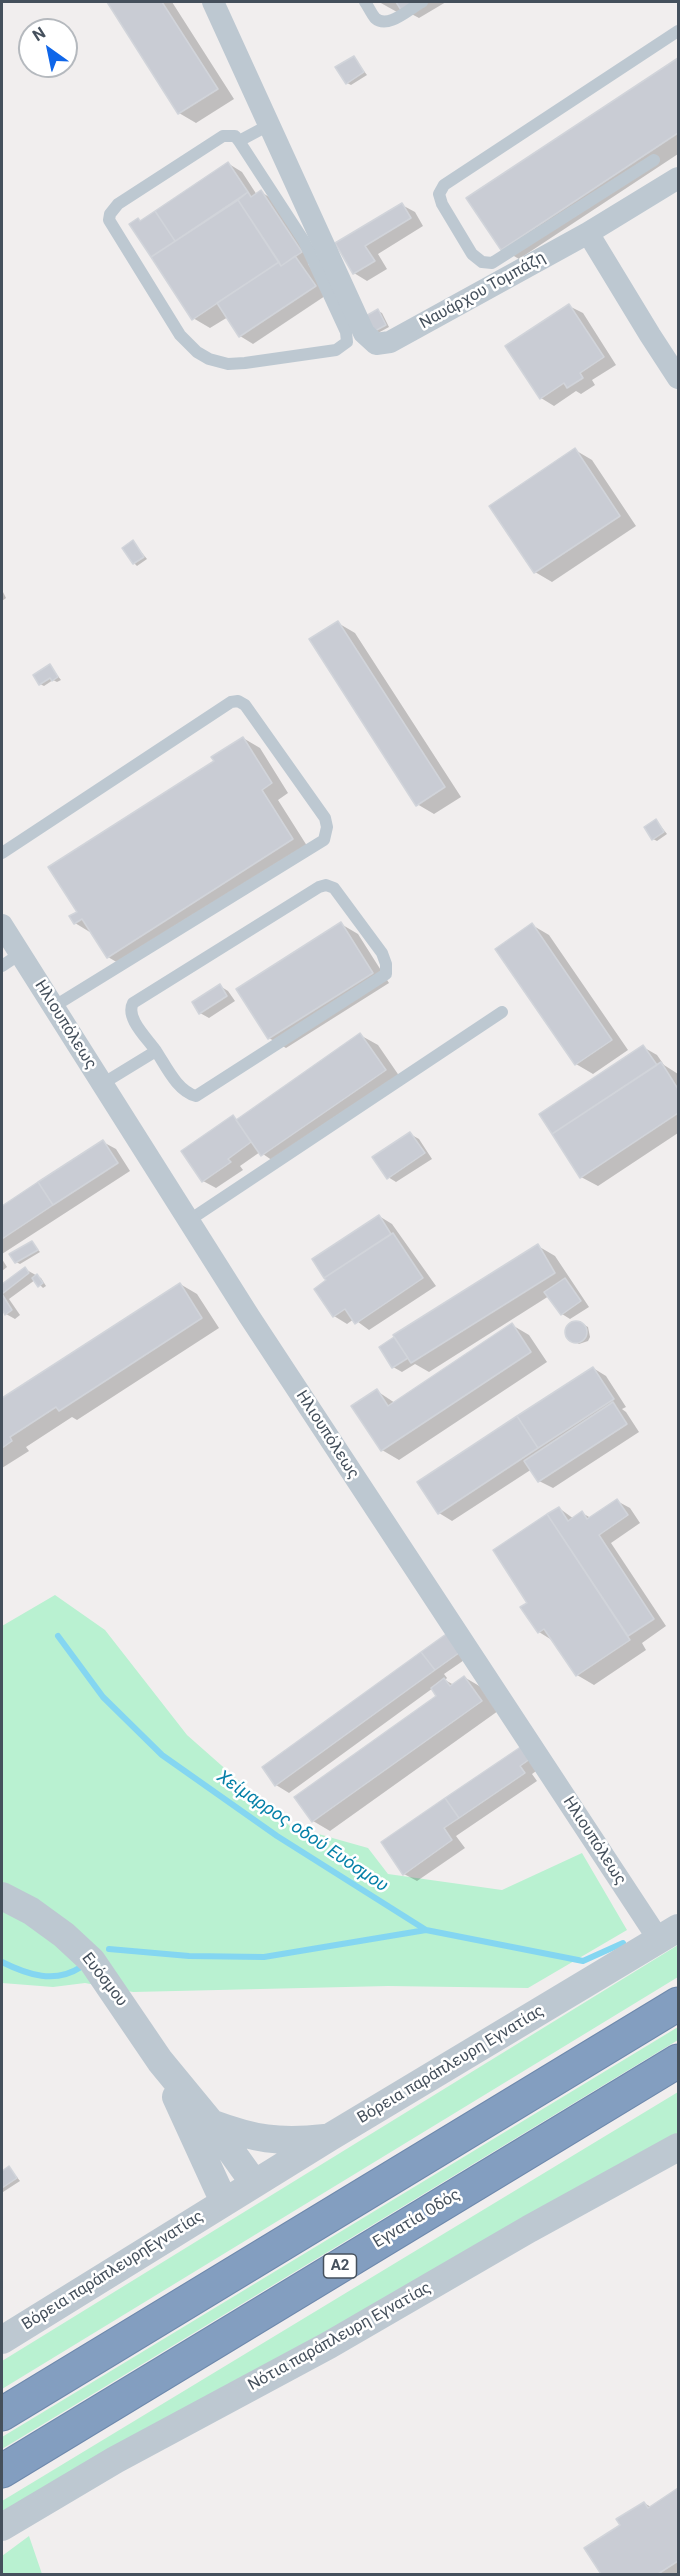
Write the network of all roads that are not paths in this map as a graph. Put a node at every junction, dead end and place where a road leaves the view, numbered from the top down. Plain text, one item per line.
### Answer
1 (213, 2) edge
2 (365, 2) edge
3 (422, 2) edge
4 (678, 31) edge
5 (269, 124) junction
6 (239, 141) junction
7 (654, 160) dead end
8 (678, 178) edge
9 (588, 233) junction
10 (678, 378) edge
11 (2, 853) edge
12 (2, 925) edge
13 (11, 960) edge
14 (53, 1007) junction
15 (502, 1012) dead end
16 (156, 1051) junction
17 (102, 1084) junction
18 (188, 1221) junction
19 (2, 1896) edge
20 (669, 1934) edge
21 (678, 2004) edge
22 (160, 2061) junction
23 (678, 2061) edge
24 (210, 2123) junction
25 (330, 2137) junction
26 (678, 2147) edge
27 (254, 2183) junction
28 (224, 2202) junction
29 (2, 2340) edge
30 (2, 2414) edge
31 (2, 2471) edge
32 (2, 2527) edge

1 - 5 street
2 - 3 lane
4 - 7 lane
5 - 6 lane
5 - 9 street, Ναυάρχου Τομπάζη
6 - 6 lane
8 - 9 street, Ναυάρχου Τομπάζη
9 - 10 street
11 - 14 lane
12 - 13 street, Ηλιουπόλεως
13 - 14 street, Ηλιουπόλεως
14 - 17 street, Ηλιουπόλεως
15 - 18 lane
16 - 16 lane
16 - 17 lane
17 - 18 street, Ηλιουπόλεως
18 - 20 street, Ηλιουπόλεως
19 - 22 street, Ευόσμου
20 - 25 street, Βόρεια παράπλευρη Εγνατίας
21 - 30 highway
22 - 24 street
22 - 28 street
23 - 31 highway, Εγνατία Οδός / Α2
24 - 25 street
24 - 27 street
25 - 27 street, Βόρεια παράπλευρη Εγνατίας
26 - 32 street, Νότια παράπλευρη Εγνατίας
27 - 28 street, Βόρεια παράπλευρη Εγνατίας
28 - 29 street, Βόρεια παράπλευρηΕγνατίας

